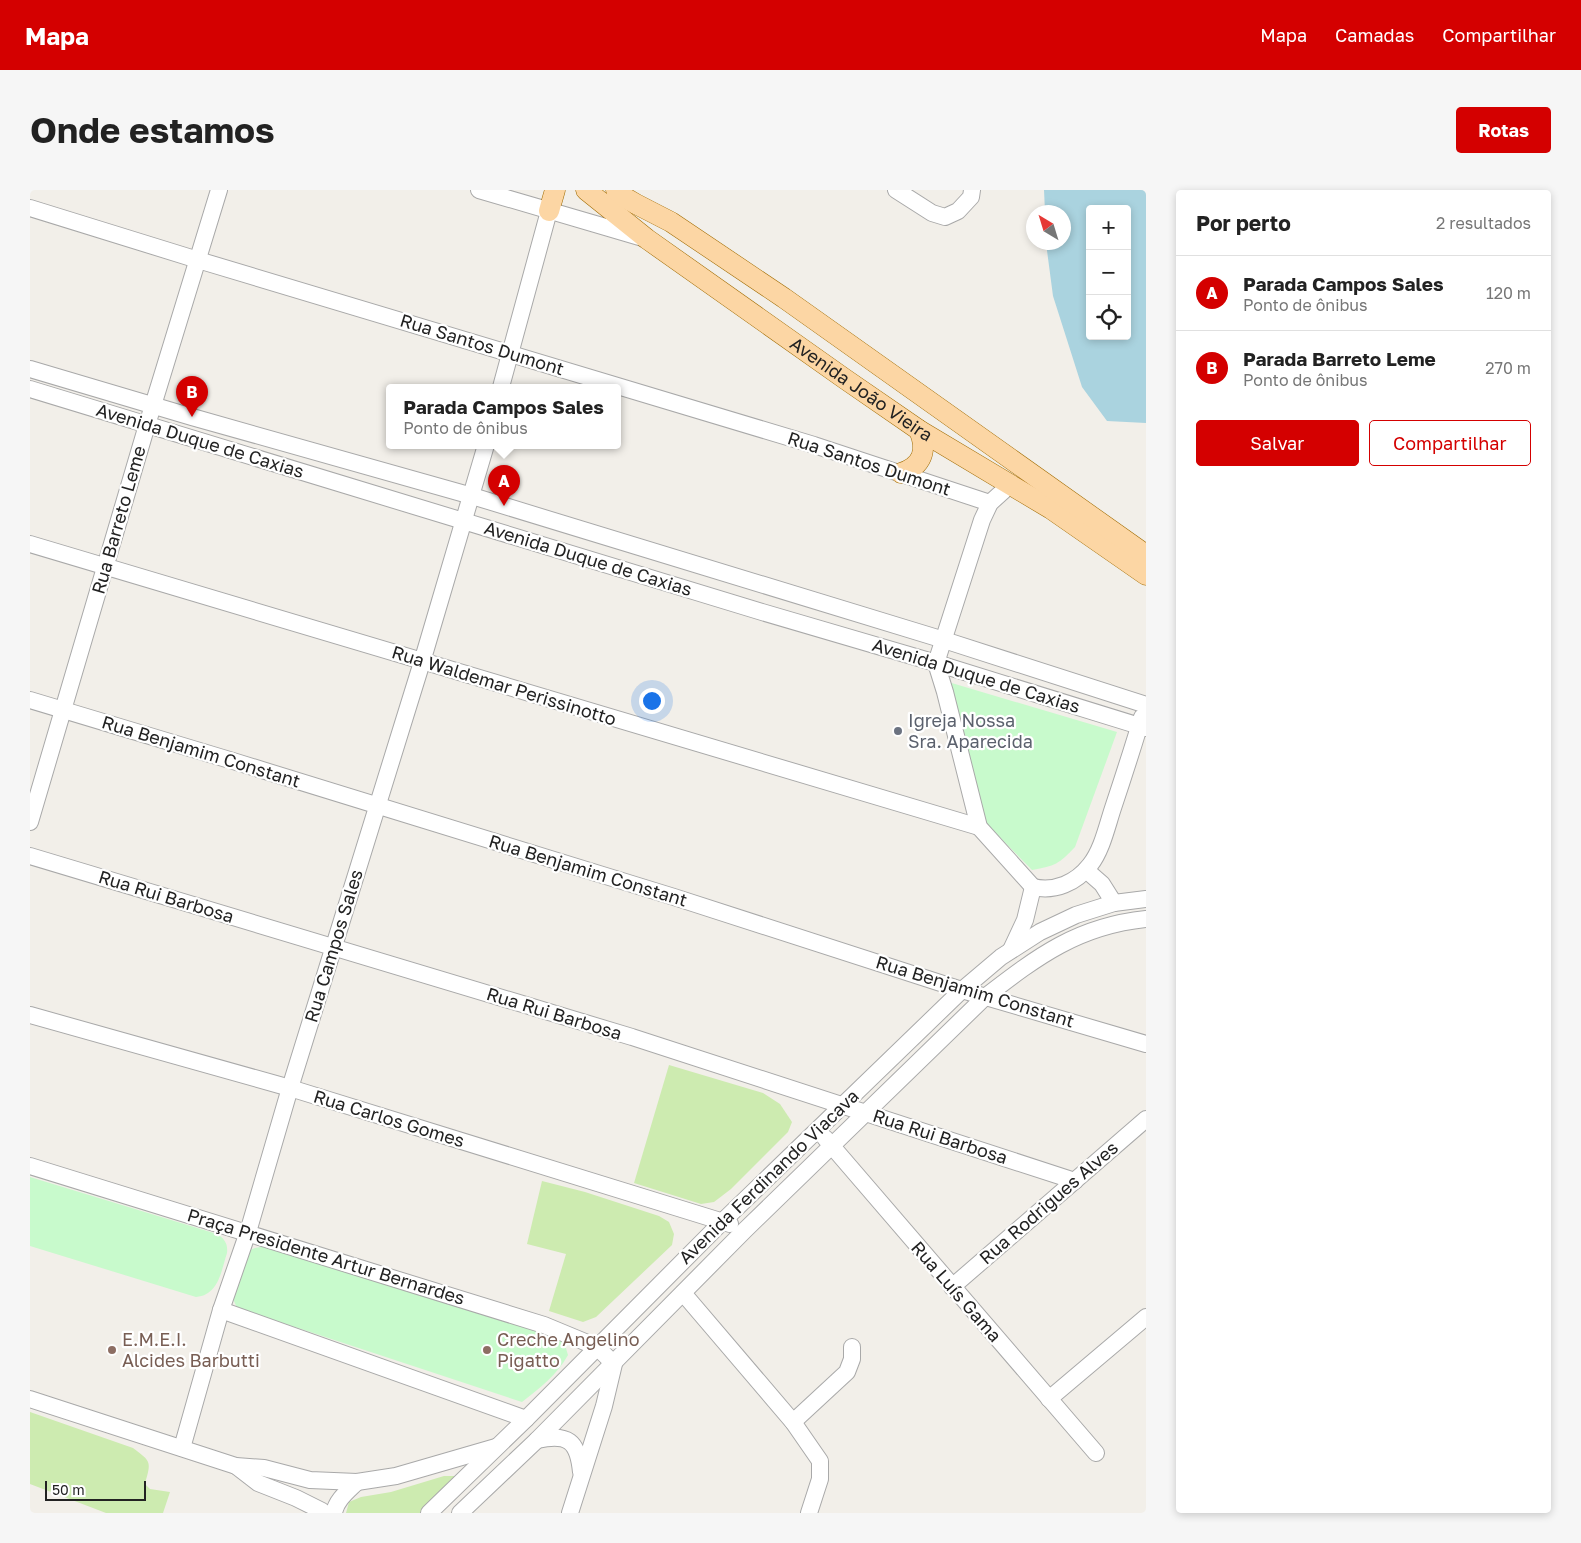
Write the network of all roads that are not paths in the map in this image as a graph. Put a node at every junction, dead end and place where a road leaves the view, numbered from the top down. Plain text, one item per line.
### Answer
1 (220, 190) edge
2 (479, 190) edge
3 (555, 190) edge
4 (586, 190) edge
5 (616, 190) edge
6 (896, 190) edge
7 (972, 190) edge
8 (30, 208) edge
9 (549, 211) junction
10 (647, 239) junction
11 (198, 260) junction
12 (510, 354) junction
13 (30, 369) edge
14 (503, 384) edge
15 (610, 384) edge
16 (621, 387) edge
17 (30, 389) edge
18 (153, 406) junction
19 (147, 425) junction
20 (919, 430) junction
21 (485, 449) edge
22 (900, 473) junction
23 (1011, 484) junction
24 (472, 496) junction
25 (990, 503) junction
26 (464, 521) junction
27 (30, 544) edge
28 (1146, 555) edge
29 (106, 567) junction
30 (1146, 575) edge
31 (944, 640) junction
32 (422, 662) junction
33 (936, 663) junction
34 (30, 700) edge
35 (1146, 704) edge
36 (63, 711) junction
37 (1143, 727) edge
38 (378, 806) junction
39 (30, 822) edge
40 (979, 827) junction
41 (30, 856) edge
42 (1086, 870) junction
43 (1033, 887) junction
44 (1146, 899) edge
45 (1114, 903) junction
46 (1146, 918) edge
47 (334, 947) junction
48 (1011, 950) junction
49 (962, 990) junction
50 (985, 996) junction
51 (30, 1015) edge
52 (1146, 1044) edge
53 (290, 1088) junction
54 (843, 1106) junction
55 (865, 1112) junction
56 (1146, 1119) edge
57 (818, 1130) junction
58 (832, 1146) junction
59 (30, 1166) edge
60 (1075, 1180) junction
61 (722, 1222) junction
62 (745, 1230) junction
63 (248, 1232) junction
64 (952, 1287) junction
65 (683, 1292) junction
66 (221, 1310) junction
67 (1146, 1317) edge
68 (597, 1347) junction
69 (852, 1347) dead end
70 (614, 1364) junction
71 (30, 1399) edge
72 (1049, 1399) junction
73 (526, 1418) junction
74 (794, 1422) junction
75 (537, 1440) junction
76 (498, 1447) junction
77 (182, 1448) junction
78 (1096, 1453) dead end
79 (236, 1466) junction
80 (581, 1480) junction
81 (357, 1482) junction
82 (323, 1513) edge
83 (334, 1513) edge
84 (429, 1513) edge
85 (460, 1513) edge
86 (570, 1513) edge
87 (809, 1513) edge

1 - 11 street, Rua Barreto Leme
2 - 9 street
3 - 9 main road
4 - 10 main road, Avenida João Vieira
5 - 28 main road, Avenida João Vieira
6 - 7 street
8 - 11 street, Rua Santos Dumont
9 - 10 street
9 - 12 street
10 - 20 main road, Avenida João Vieira
11 - 12 street, Rua Santos Dumont
11 - 18 street, Rua Barreto Leme
12 - 14 street
12 - 15 street, Rua Santos Dumont
13 - 18 street, Avenida Duque de Caxias
16 - 22 street, Rua Santos Dumont
17 - 19 street, Avenida Duque de Caxias
18 - 19 street, Rua Barreto Leme
18 - 24 street, Avenida Duque de Caxias
19 - 26 street, Avenida Duque de Caxias
19 - 29 street, Rua Barreto Leme
20 - 22 main road
20 - 23 main road, Avenida João Vieira
21 - 24 street, Rua Campos Sales
22 - 25 street, Rua Santos Dumont
23 - 25 street
23 - 30 main road, Avenida João Vieira
24 - 26 street, Rua Campos Sales
24 - 31 street, Avenida Duque de Caxias
25 - 31 street
26 - 32 street, Rua Campos Sales
26 - 33 street, Avenida Duque de Caxias
27 - 29 street, Rua Waldemar Perissinotto
29 - 32 street, Rua Waldemar Perissinotto
29 - 36 street, Rua Barreto Leme
31 - 33 street
31 - 35 street, Avenida Duque de Caxias
32 - 38 street, Rua Campos Sales
32 - 40 street, Rua Waldemar Perissinotto
33 - 37 street, Avenida Duque de Caxias
33 - 40 street
34 - 36 street, Rua Benjamim Constant
35 - 37 street
36 - 38 street, Rua Benjamim Constant
36 - 39 street, Rua Barreto Leme
37 - 42 street
38 - 47 street, Rua Campos Sales
38 - 49 street, Rua Benjamim Constant
40 - 43 street
41 - 47 street, Rua Rui Barbosa
42 - 43 street
42 - 45 street
43 - 48 street
44 - 45 street, Avenida Ferdinando Viacava
45 - 48 street, Avenida Ferdinando Viacava
46 - 50 street, Avenida Ferdinando Viacava
47 - 53 street, Rua Campos Sales
47 - 54 street, Rua Rui Barbosa
48 - 49 street, Avenida Ferdinando Viacava
49 - 50 street, Rua Benjamim Constant
49 - 54 street, Avenida Ferdinando Viacava
50 - 52 street, Rua Benjamim Constant
50 - 55 street, Avenida Ferdinando Viacava
51 - 53 street, Rua Carlos Gomes
53 - 61 street, Rua Carlos Gomes
53 - 63 street, Rua Campos Sales
54 - 55 street, Rua Rui Barbosa
54 - 57 street, Avenida Ferdinando Viacava
55 - 58 street, Avenida Ferdinando Viacava
55 - 60 street, Rua Rui Barbosa
56 - 60 street, Rua Rodrigues Alves
57 - 58 street, Rua Luís Gama
57 - 61 street, Avenida Ferdinando Viacava
58 - 62 street, Avenida Ferdinando Viacava
58 - 64 street, Rua Luís Gama
59 - 63 street, Praça Presidente Artur Bernardes
60 - 64 street, Rua Rodrigues Alves
61 - 62 street, Rua Carlos Gomes
61 - 68 street, Avenida Ferdinando Viacava
62 - 65 street, Avenida Ferdinando Viacava
63 - 66 street, Rua Campos Sales
63 - 68 street, Praça Presidente Artur Bernardes
64 - 72 street, Rua Luís Gama
65 - 70 street, Avenida Ferdinando Viacava
65 - 74 street
66 - 73 street
66 - 77 street, Rua Campos Sales
67 - 72 street
68 - 70 street, Praça Presidente Artur Bernardes
68 - 73 street, Avenida Ferdinando Viacava
69 - 74 street
70 - 75 street, Avenida Ferdinando Viacava
70 - 80 street
71 - 77 street
72 - 78 street, Rua Luís Gama
73 - 76 street, Avenida Ferdinando Viacava
74 - 87 street
75 - 80 street
75 - 85 street, Avenida Ferdinando Viacava
76 - 81 street
76 - 84 street, Avenida Ferdinando Viacava
77 - 79 street
79 - 81 street
79 - 82 street
80 - 86 street
81 - 83 street

